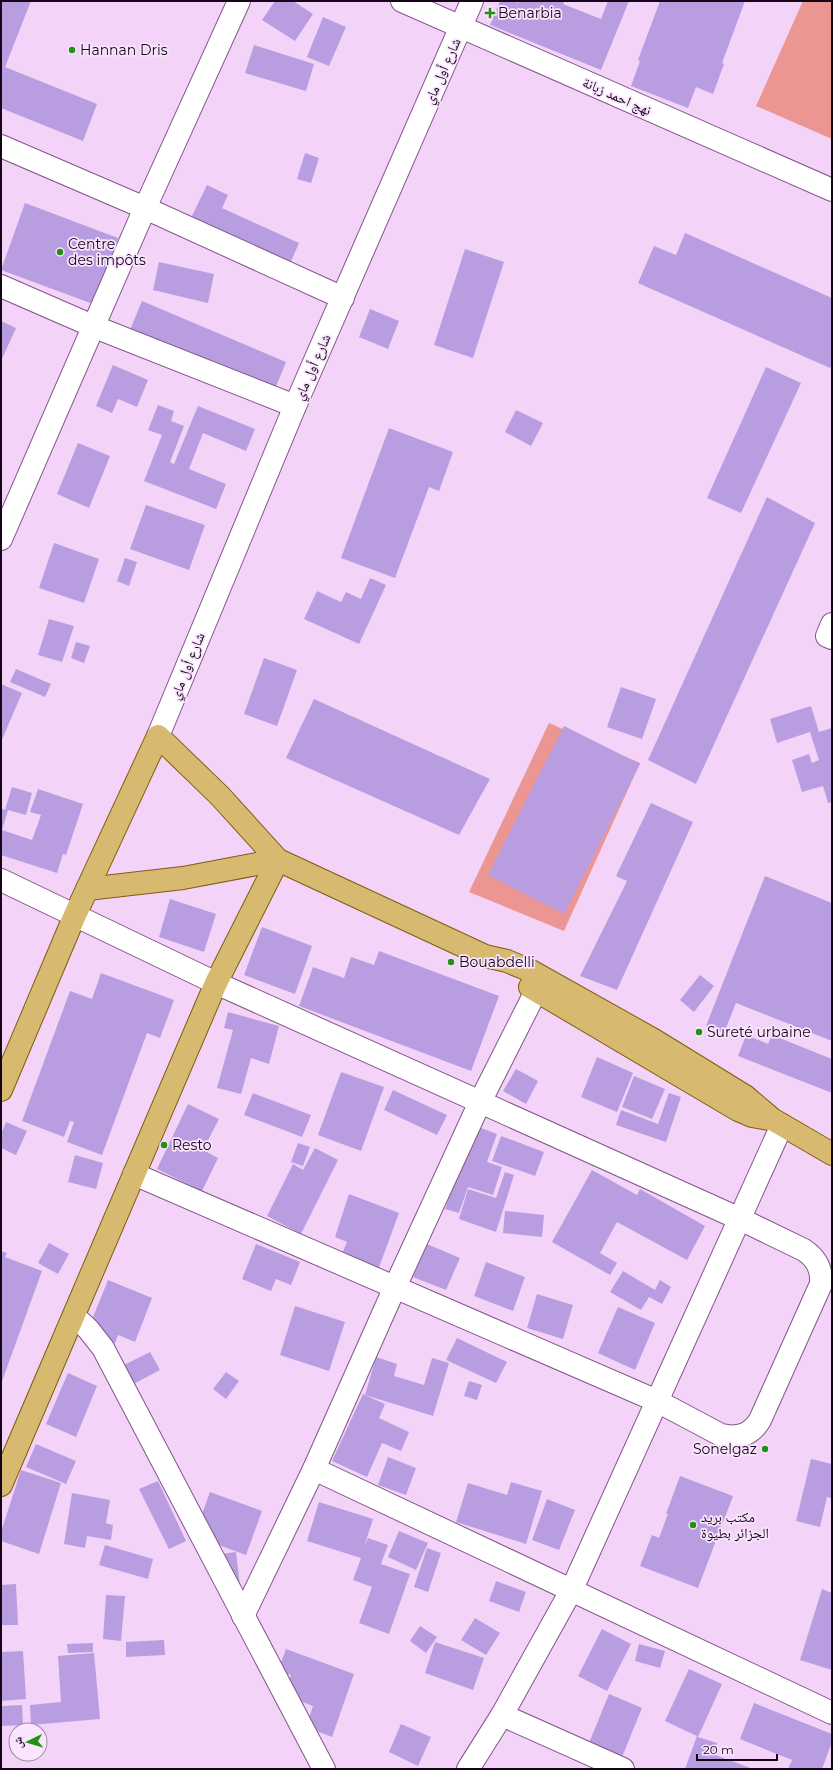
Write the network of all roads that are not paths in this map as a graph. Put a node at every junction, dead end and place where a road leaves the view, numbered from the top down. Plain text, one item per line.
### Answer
1 (239, 1) edge
2 (402, 1) edge
3 (472, 1) edge
4 (460, 28) junction
5 (1, 146) edge
6 (832, 190) edge
7 (145, 208) junction
8 (1, 286) edge
9 (343, 298) junction
10 (94, 327) junction
11 (295, 406) junction
12 (1, 539) edge
13 (832, 624) edge
14 (832, 638) edge
15 (158, 736) junction
16 (278, 860) junction
17 (1, 880) edge
18 (87, 889) junction
19 (75, 915) junction
20 (485, 956) junction
21 (216, 983) junction
22 (536, 991) junction
23 (1, 1090) edge
24 (480, 1102) junction
25 (777, 1122) junction
26 (832, 1154) edge
27 (134, 1174) junction
28 (740, 1219) junction
29 (395, 1287) junction
30 (74, 1316) junction
31 (657, 1401) junction
32 (22, 1435) junction
33 (1, 1452) edge
34 (314, 1469) junction
35 (1, 1485) edge
36 (572, 1589) junction
37 (243, 1616) junction
38 (832, 1713) edge
39 (502, 1715) junction
40 (324, 1769) edge
41 (468, 1769) edge
42 (623, 1769) edge

1 - 7 street
2 - 4 street, نهج احمد زبانة
3 - 4 street, شارع أول ماي
4 - 6 street, نهج احمد زبانة
4 - 9 street, شارع أول ماي
5 - 7 street
7 - 9 street
7 - 10 street
8 - 10 street
9 - 11 street, شارع أول ماي
10 - 11 street
10 - 12 street
11 - 15 street, شارع أول ماي
13 - 14 street
15 - 16 main road
15 - 18 main road
16 - 18 main road
16 - 20 main road
16 - 21 main road
17 - 19 street
18 - 19 main road
19 - 21 street
19 - 23 main road
20 - 22 main road
20 - 25 main road
21 - 24 street
21 - 27 main road
22 - 24 street
22 - 25 main road
24 - 28 street
24 - 29 street
25 - 26 main road
25 - 28 street
27 - 29 street
27 - 30 main road
28 - 31 street
28 - 31 street
29 - 31 street
29 - 34 street
30 - 32 main road
30 - 37 street
31 - 36 street
32 - 33 street
32 - 35 main road
34 - 36 street
34 - 37 street
36 - 38 street
36 - 39 street
37 - 40 street
39 - 41 street
39 - 42 street

